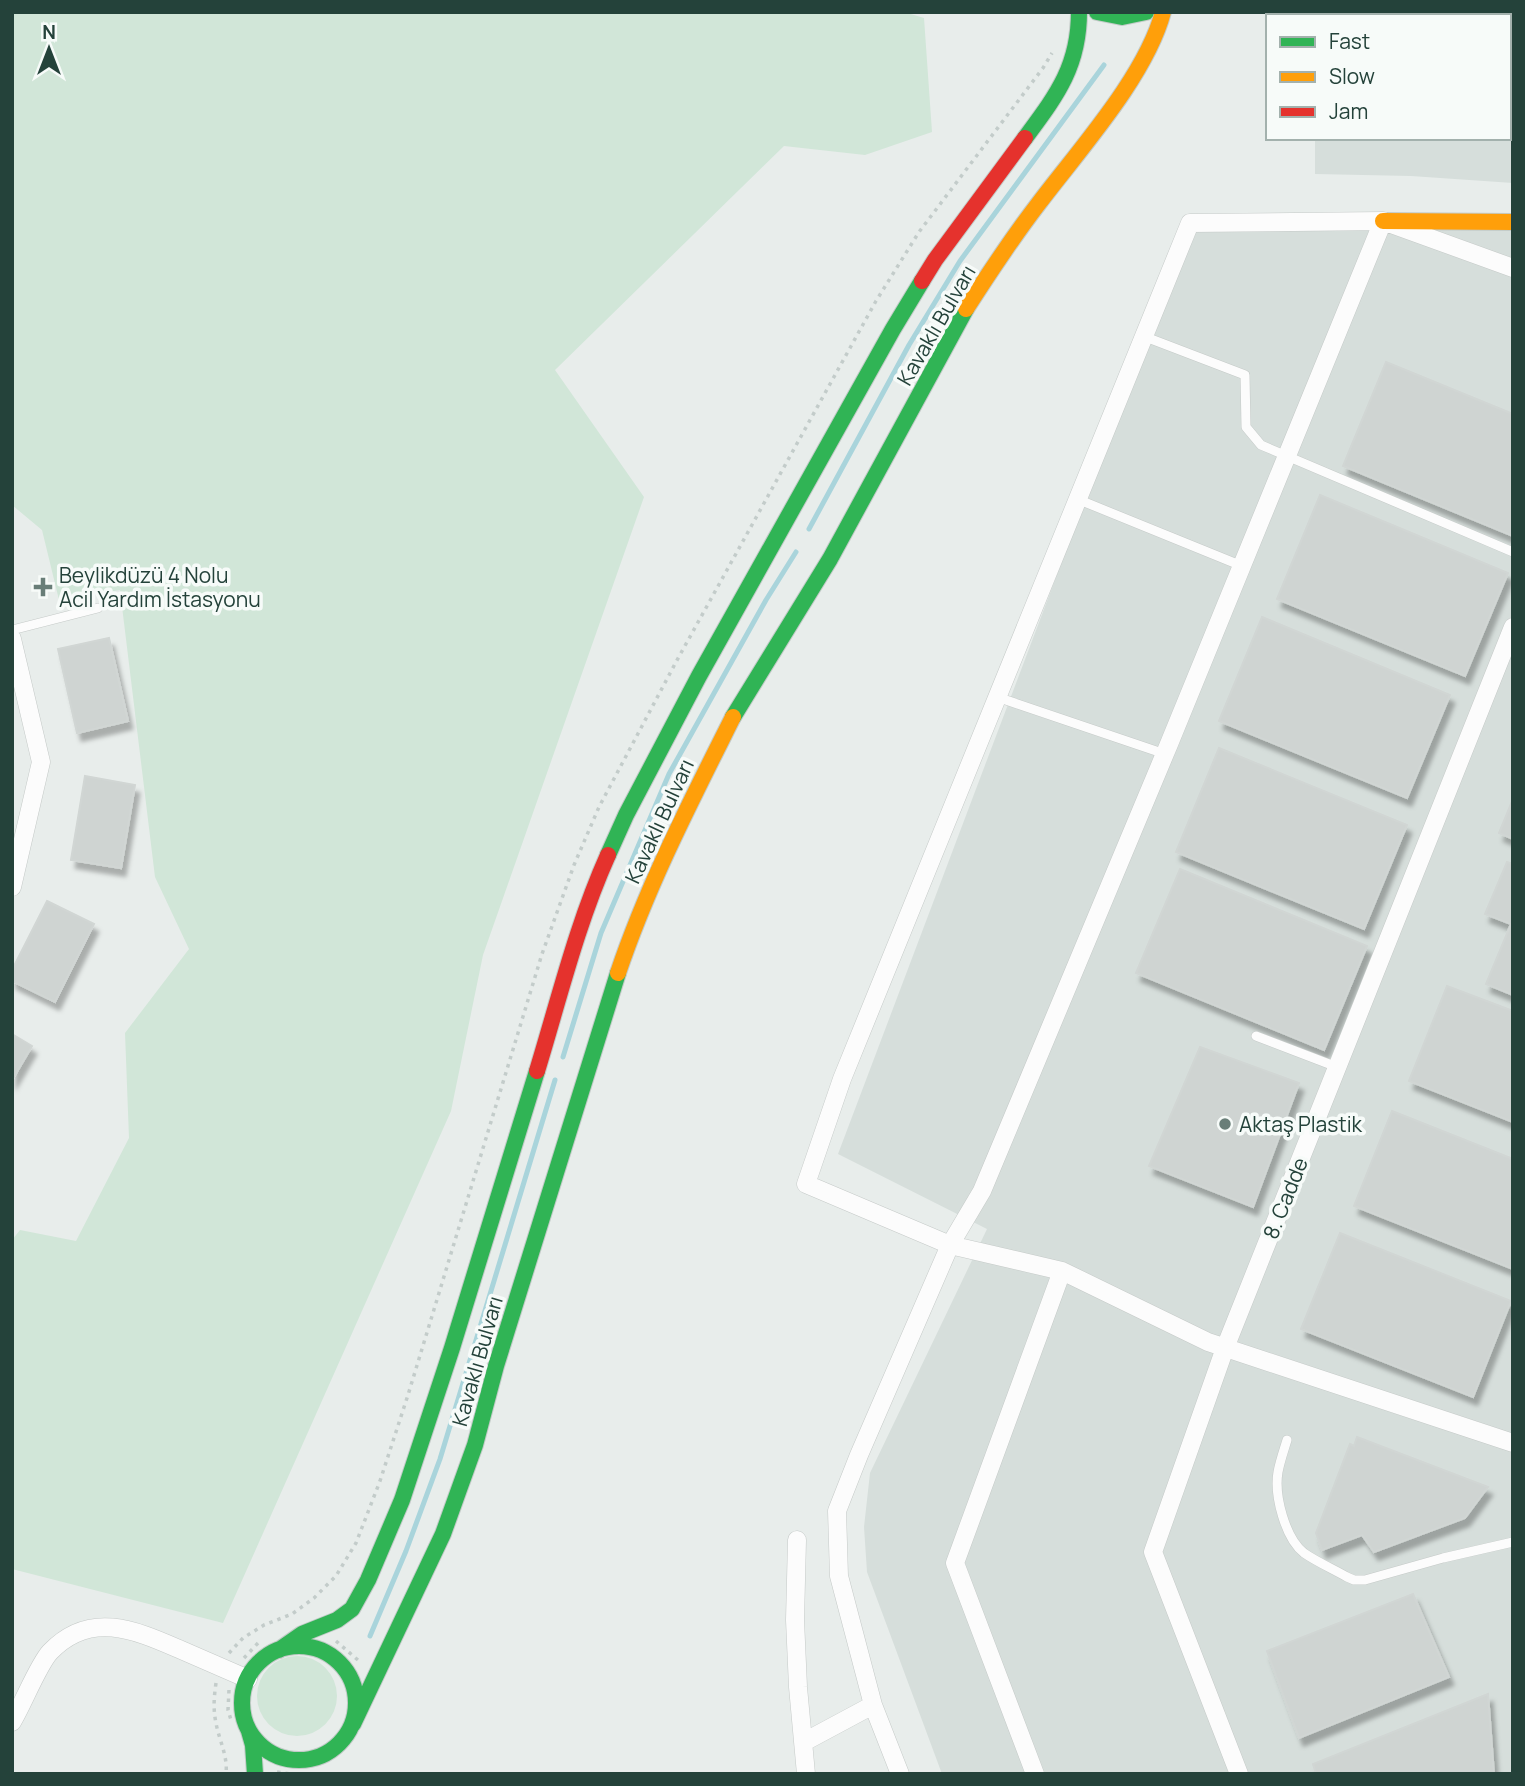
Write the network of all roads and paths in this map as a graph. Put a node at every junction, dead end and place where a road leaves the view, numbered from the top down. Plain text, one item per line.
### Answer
1 (1079, 12) edge
2 (1097, 12) edge
3 (1146, 12) edge
4 (1163, 12) edge
5 (1383, 221) junction
6 (1513, 222) edge
7 (1513, 268) edge
8 (1143, 336) junction
9 (1286, 458) junction
10 (1077, 499) junction
11 (1513, 552) edge
12 (1242, 566) junction
13 (98, 608) dead end
14 (1513, 627) edge
15 (12, 630) edge
16 (12, 639) edge
17 (997, 697) junction
18 (1165, 754) junction
19 (18, 837) edge
20 (12, 887) edge
21 (1256, 1036) dead end
22 (1337, 1067) junction
23 (950, 1245) junction
24 (1062, 1271) junction
25 (1225, 1348) junction
26 (1287, 1440) dead end
27 (1513, 1443) edge
28 (797, 1540) dead end
29 (1513, 1542) edge
30 (329, 1636) dead end
31 (279, 1650) junction
32 (367, 1668) dead end
33 (248, 1679) junction
34 (873, 1705) junction
35 (12, 1722) edge
36 (353, 1724) junction
37 (249, 1730) junction
38 (343, 1740) junction
39 (804, 1742) junction
40 (261, 1772) edge
41 (327, 1772) dead end
42 (290, 1774) edge
43 (806, 1774) edge
44 (901, 1774) edge
45 (1035, 1774) edge
46 (1239, 1774) edge

1 - 31 main road, Kavaklı Bulvarı
2 - 3 main road
4 - 36 main road, Kavaklı Bulvarı
5 - 6 main road
5 - 7 street
5 - 8 street
5 - 9 street
8 - 9 lane
8 - 10 street
9 - 11 lane
9 - 12 street
10 - 12 lane
10 - 17 street
12 - 18 street
13 - 15 lane
14 - 22 street, 8. Cadde
16 - 19 street
17 - 18 lane
17 - 23 street
18 - 23 street
19 - 20 street
21 - 22 lane
22 - 25 street, 8. Cadde
23 - 24 street
23 - 34 street
24 - 25 street
24 - 45 street
25 - 27 street
25 - 46 street, 8. Cadde
26 - 29 lane
28 - 39 street
30 - 32 path
31 - 33 main road, Kavaklı Bulvarı
31 - 36 main road
33 - 35 street
33 - 37 main road
34 - 39 street
34 - 44 street
36 - 38 main road, Kavaklı Bulvarı
37 - 38 main road, Kavaklı Bulvarı
37 - 40 main road
38 - 41 main road, Kavaklı Bulvarı
39 - 43 street
40 - 42 path

